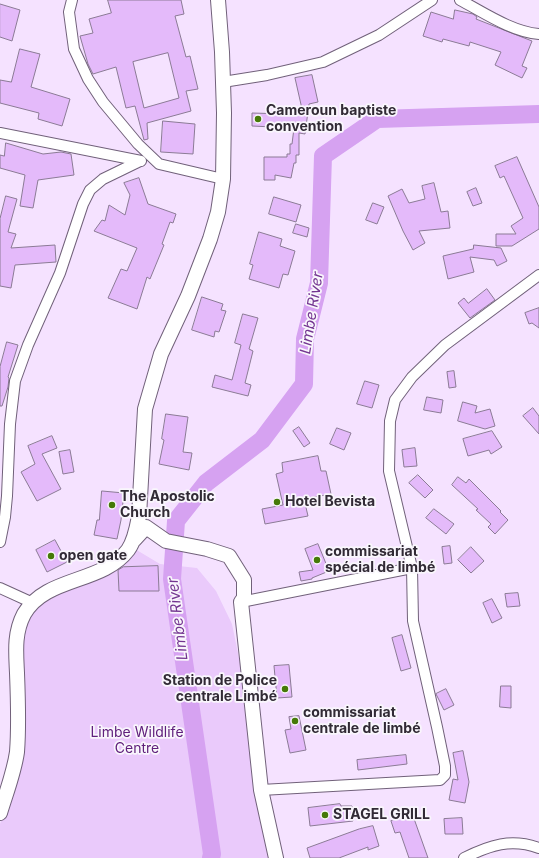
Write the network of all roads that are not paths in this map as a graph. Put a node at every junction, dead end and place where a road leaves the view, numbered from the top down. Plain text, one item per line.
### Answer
1 (72, 0) edge
2 (218, 0) edge
3 (432, 0) edge
4 (460, 0) edge
5 (539, 34) edge
6 (223, 82) junction
7 (0, 133) edge
8 (140, 161) junction
9 (159, 164) junction
10 (223, 179) junction
11 (539, 274) edge
12 (0, 542) edge
13 (132, 543) junction
14 (412, 568) junction
15 (0, 588) edge
16 (241, 602) junction
17 (33, 603) junction
18 (261, 790) junction
19 (0, 813) edge
20 (539, 848) edge
21 (276, 858) edge
22 (464, 858) edge

1 - 9 street
2 - 6 street
3 - 6 street
4 - 5 street
6 - 10 street
7 - 8 street
8 - 9 street
8 - 12 street
9 - 10 street
10 - 13 street
11 - 14 street
13 - 16 street
13 - 17 street
14 - 16 street
14 - 18 street
15 - 17 street
16 - 18 street
17 - 19 street
18 - 21 street
20 - 22 street

